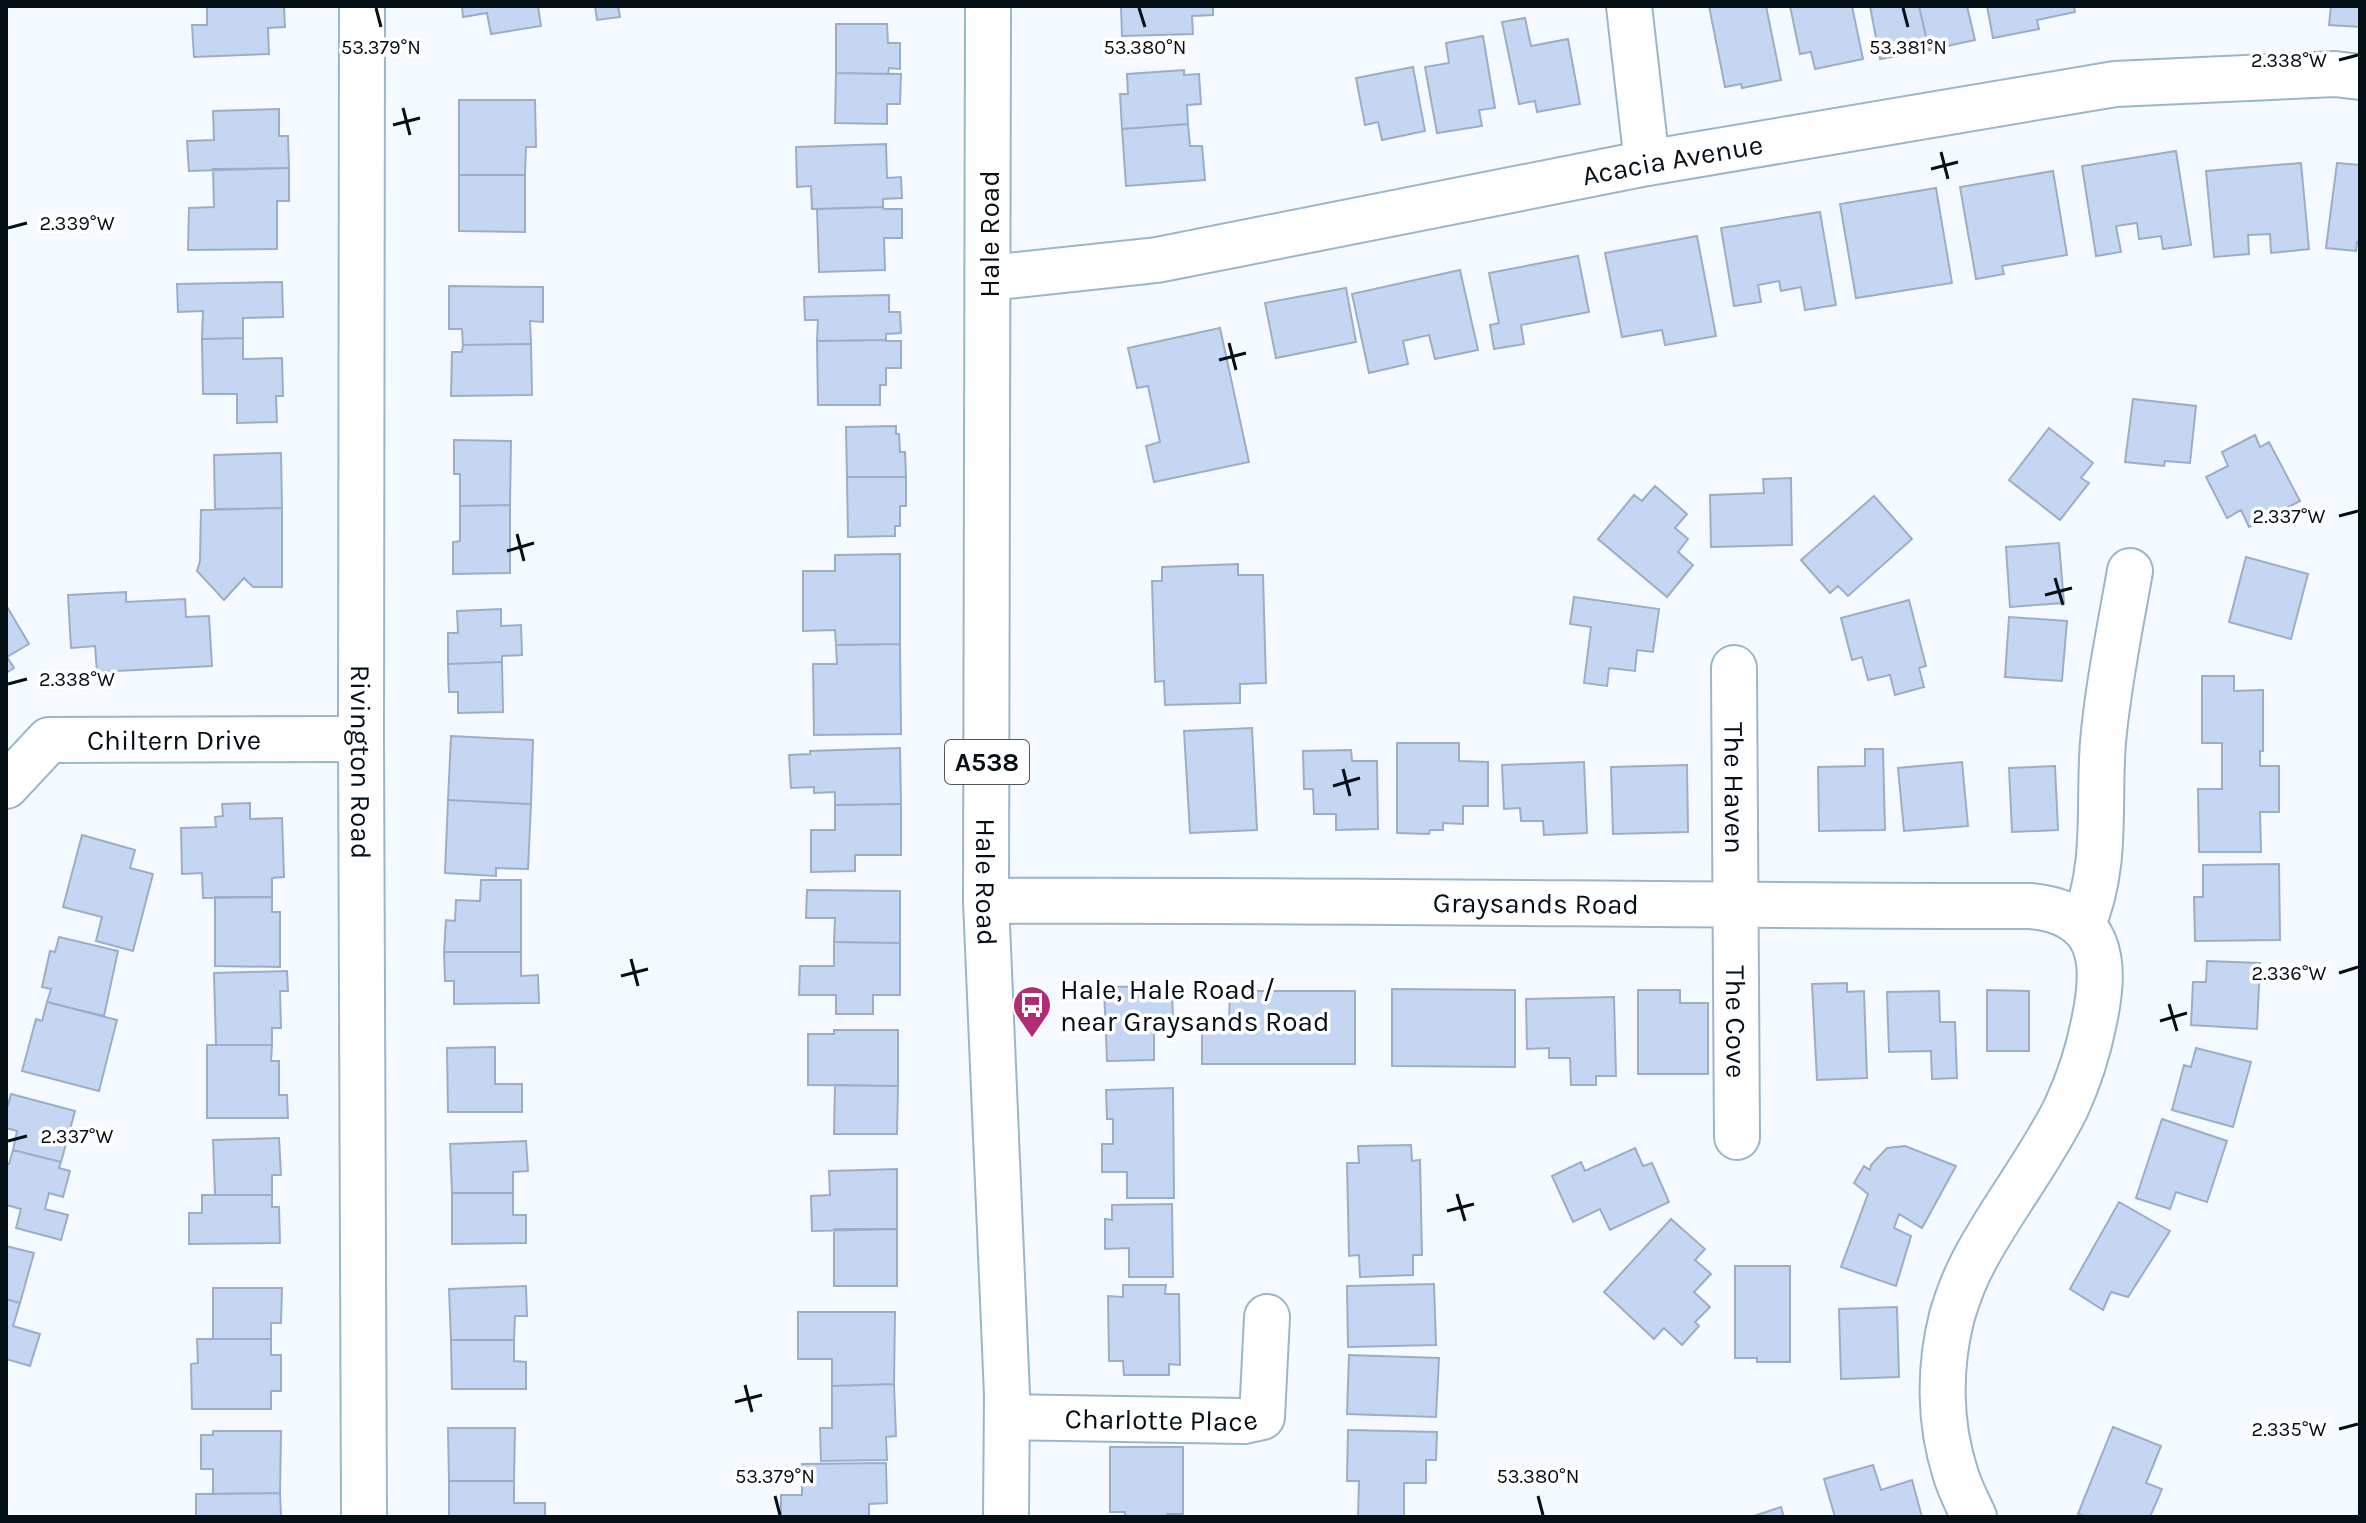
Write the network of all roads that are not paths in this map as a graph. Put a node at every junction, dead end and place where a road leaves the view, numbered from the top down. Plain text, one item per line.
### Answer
1 (362, 6) edge
2 (988, 6) edge
3 (1629, 6) edge
4 (2360, 77) edge
5 (1647, 163) junction
6 (989, 278) junction
7 (2130, 571) dead end
8 (1734, 668) dead end
9 (361, 739) junction
10 (6, 786) edge
11 (986, 901) junction
12 (1734, 906) junction
13 (2082, 926) junction
14 (1737, 1137) dead end
15 (1267, 1317) dead end
16 (1007, 1417) junction
17 (364, 1517) edge
18 (1006, 1517) edge
19 (1974, 1517) edge

1 - 9 street, Rivington Road
2 - 6 street, Hale Road / A538
3 - 5 street
4 - 5 street, Acacia Avenue
5 - 6 street, Acacia Avenue
6 - 11 street, Hale Road / A538
7 - 13 street
8 - 12 street, The Haven
9 - 10 street, Chiltern Drive
9 - 17 street, Rivington Road
11 - 12 street, Graysands Road
11 - 16 street, Hale Road / A538
12 - 13 street, Graysands Road
12 - 14 street, The Cove
13 - 19 street
15 - 16 street, Charlotte Place
16 - 18 street, Hale Road / A538

